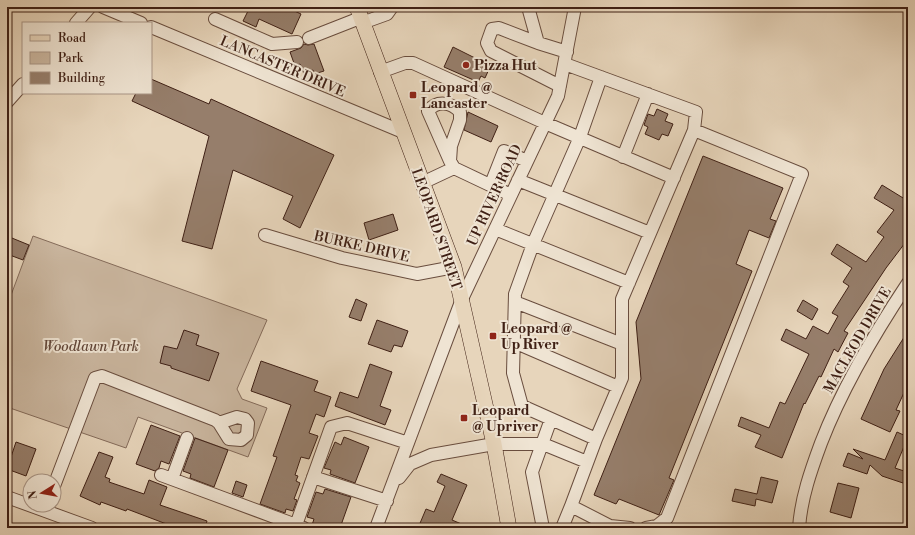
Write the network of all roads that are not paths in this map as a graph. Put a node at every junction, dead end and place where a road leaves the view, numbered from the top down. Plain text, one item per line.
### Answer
1 (90, 7) edge
2 (103, 7) edge
3 (392, 7) edge
4 (528, 7) edge
5 (575, 7) edge
6 (360, 16) edge
7 (215, 19) dead end
8 (77, 22) edge
9 (139, 22) edge
10 (152, 27) edge
11 (309, 38) dead end
12 (297, 42) dead end
13 (538, 43) junction
14 (566, 58) junction
15 (380, 72) junction
16 (601, 77) junction
17 (22, 85) edge
18 (560, 86) junction
19 (648, 94) junction
20 (7, 102) edge
21 (545, 124) junction
22 (694, 130) junction
23 (403, 132) junction
24 (580, 137) junction
25 (624, 157) junction
26 (527, 160) junction
27 (674, 178) junction
28 (518, 180) junction
29 (422, 183) junction
30 (490, 184) junction
31 (511, 195) junction
32 (555, 195) junction
33 (495, 229) junction
34 (650, 233) junction
35 (265, 236) dead end
36 (533, 244) junction
37 (454, 267) junction
38 (629, 283) junction
39 (908, 283) edge
40 (462, 299) junction
41 (515, 302) junction
42 (514, 342) junction
43 (622, 344) junction
44 (618, 387) junction
45 (551, 419) junction
46 (219, 423) dead end
47 (187, 438) dead end
48 (596, 439) junction
49 (408, 443) junction
50 (494, 444) junction
51 (543, 444) junction
52 (587, 462) junction
53 (59, 473) edge
54 (313, 477) junction
55 (392, 486) junction
56 (7, 498) edge
57 (387, 501) junction
58 (22, 502) edge
59 (571, 506) junction
60 (58, 513) edge
61 (300, 527) edge
62 (610, 527) edge
63 (92, 528) edge
64 (376, 528) edge
65 (509, 528) edge
66 (543, 528) edge
67 (562, 528) edge
68 (630, 528) edge
69 (646, 528) edge
70 (799, 528) edge

1 - 8 street
2 - 9 street
3 - 6 street
4 - 13 street
5 - 14 street, UP RIVER ROAD
6 - 11 street
6 - 15 main road, LEOPARD STREET
7 - 12 street
10 - 23 street, LANCASTER DRIVE
13 - 14 street
13 - 18 street
14 - 16 street
14 - 18 street, UP RIVER ROAD
15 - 21 street
15 - 23 main road, LEOPARD STREET
16 - 19 street
16 - 24 street
17 - 20 street
18 - 21 street, UP RIVER ROAD
19 - 22 street
19 - 25 street
21 - 24 street
21 - 26 street, UP RIVER ROAD
22 - 27 street
22 - 69 street
23 - 29 main road, LEOPARD STREET
24 - 25 street
24 - 32 street
25 - 27 street
26 - 28 street, UP RIVER ROAD
26 - 30 street
27 - 34 street
28 - 31 street, UP RIVER ROAD
28 - 32 street
29 - 30 street
29 - 37 main road, LEOPARD STREET
30 - 31 street
31 - 33 street, UP RIVER ROAD
32 - 34 street
32 - 36 street
33 - 36 street
33 - 40 street, UP RIVER ROAD
34 - 38 street
35 - 37 street, BURKE DRIVE
36 - 38 street
36 - 41 street
37 - 40 main road, LEOPARD STREET
38 - 43 street
39 - 70 street, MACLEOD DRIVE
40 - 49 street, UP RIVER ROAD
40 - 50 main road, LEOPARD STREET
41 - 42 street
41 - 43 street
42 - 44 street
42 - 45 street
43 - 44 street
44 - 48 street
45 - 48 street
45 - 51 street
46 - 53 street
47 - 61 street
48 - 52 street
49 - 54 street
49 - 55 street, UP RIVER ROAD
50 - 51 street
50 - 55 street
50 - 65 main road, LEOPARD STREET
51 - 52 street
51 - 66 street
52 - 59 street
54 - 57 street
54 - 61 street
55 - 57 street, UP RIVER ROAD
56 - 58 street
57 - 64 street, UP RIVER ROAD
59 - 62 street
59 - 67 street
60 - 63 street
62 - 68 street

